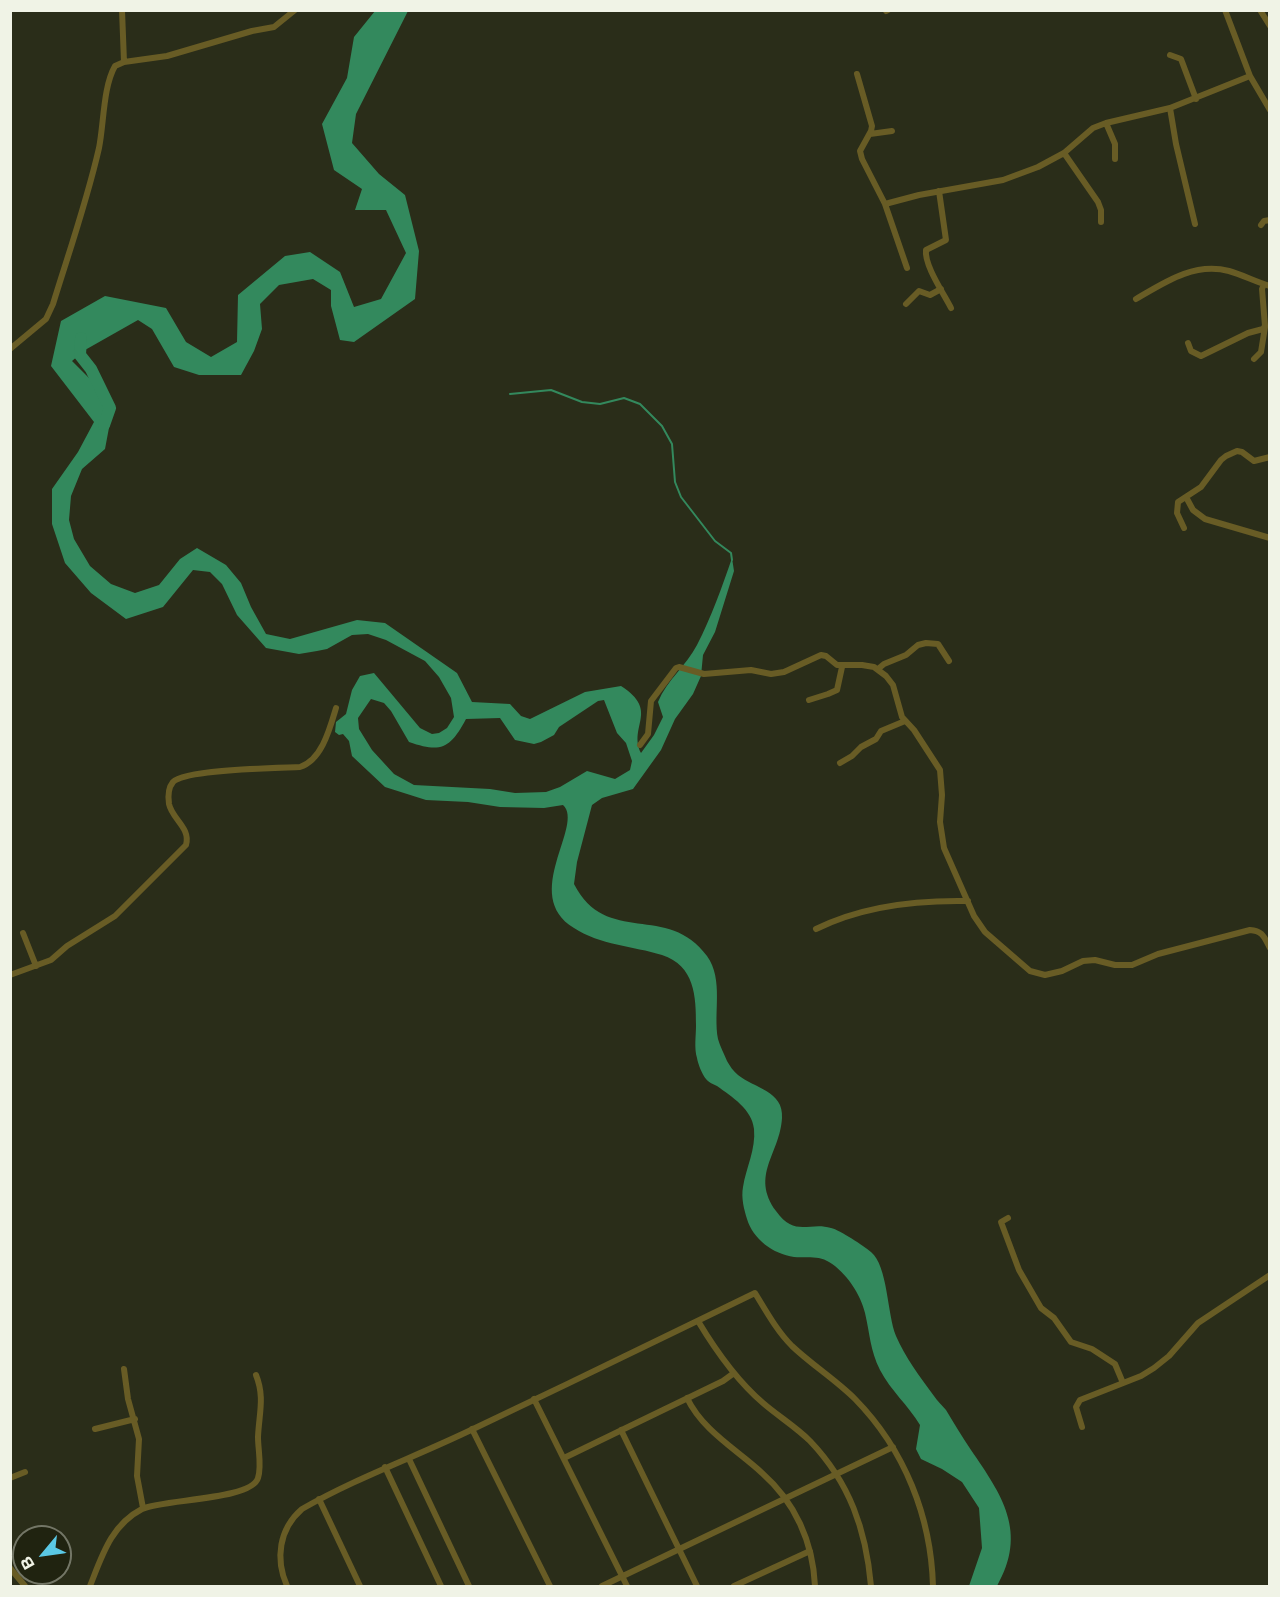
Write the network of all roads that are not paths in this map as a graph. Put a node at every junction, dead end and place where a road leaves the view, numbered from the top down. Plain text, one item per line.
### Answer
1 (122, 10) edge
2 (295, 10) edge
3 (1225, 10) edge
4 (1260, 10) edge
5 (1269, 26) edge
6 (1170, 55) dead end
7 (124, 62) junction
8 (857, 74) dead end
9 (1250, 76) junction
10 (1196, 99) junction
11 (1170, 108) junction
12 (1269, 110) edge
13 (1106, 123) junction
14 (891, 131) dead end
15 (870, 134) junction
16 (1064, 153) junction
17 (1115, 159) dead end
18 (939, 191) junction
19 (885, 204) junction
20 (1269, 220) edge
21 (1101, 222) dead end
22 (1195, 224) dead end
23 (1261, 225) dead end
24 (907, 268) dead end
25 (1267, 285) edge
26 (941, 289) junction
27 (1136, 299) dead end
28 (906, 304) dead end
29 (951, 308) dead end
30 (1265, 326) junction
31 (1188, 343) dead end
32 (10, 350) edge
33 (1254, 359) dead end
34 (1269, 457) edge
35 (1186, 497) junction
36 (1184, 528) dead end
37 (1269, 538) edge
38 (949, 661) dead end
39 (842, 667) junction
40 (878, 669) junction
41 (809, 700) dead end
42 (336, 708) dead end
43 (905, 722) junction
44 (640, 745) dead end
45 (840, 763) dead end
46 (968, 901) junction
47 (816, 929) dead end
48 (22, 933) dead end
49 (1269, 948) edge
50 (36, 966) junction
51 (10, 975) edge
52 (1008, 1218) dead end
53 (1269, 1275) edge
54 (698, 1321) junction
55 (124, 1369) dead end
56 (734, 1373) junction
57 (256, 1375) dead end
58 (1123, 1383) junction
59 (687, 1398) junction
60 (534, 1399) junction
61 (135, 1419) junction
62 (1082, 1427) dead end
63 (95, 1429) dead end
64 (472, 1429) junction
65 (621, 1430) junction
66 (893, 1448) junction
67 (564, 1458) junction
68 (409, 1459) junction
69 (385, 1467) junction
70 (25, 1472) dead end
71 (835, 1475) junction
72 (10, 1478) edge
73 (319, 1499) junction
74 (785, 1499) junction
75 (143, 1508) junction
76 (679, 1550) junction
77 (810, 1551) junction
78 (10, 1568) edge
79 (622, 1577) junction
80 (25, 1587) edge
81 (90, 1587) edge
82 (287, 1587) edge
83 (360, 1587) edge
84 (441, 1587) edge
85 (469, 1587) edge
86 (550, 1587) edge
87 (602, 1587) edge
88 (627, 1587) edge
89 (697, 1587) edge
90 (734, 1587) edge
91 (815, 1587) edge
92 (871, 1587) edge
93 (933, 1587) edge

1 - 7 street
2 - 7 street
3 - 9 street
4 - 5 street
6 - 10 street
7 - 32 street
8 - 15 street
9 - 10 street
9 - 12 street
10 - 11 street
11 - 13 street
11 - 22 street
13 - 16 street
13 - 17 street
14 - 15 street
15 - 19 street
16 - 18 street
16 - 21 street
18 - 19 street
18 - 26 street
19 - 24 street
20 - 23 street
25 - 27 street
25 - 30 street
26 - 28 street
26 - 29 street
30 - 31 street
30 - 33 street
34 - 35 street
35 - 36 street
35 - 37 street
38 - 40 street
39 - 40 street
39 - 41 street
39 - 44 street
40 - 43 street
42 - 50 street
43 - 45 street
43 - 46 street
46 - 47 street
46 - 49 street
48 - 50 street
50 - 51 street
52 - 58 street
53 - 58 street
54 - 56 street
54 - 60 street
54 - 66 street
55 - 61 street
56 - 59 street
56 - 71 street
57 - 75 street
58 - 62 street
59 - 65 street
59 - 74 street
60 - 64 street
60 - 67 street
61 - 63 street
61 - 75 street
64 - 68 street
64 - 86 street
65 - 67 street
65 - 76 street
66 - 71 street
66 - 93 street
67 - 79 street
68 - 69 street
68 - 85 street
69 - 73 street
69 - 84 street
70 - 72 street
71 - 74 street
71 - 92 street
73 - 82 street
73 - 83 street
74 - 76 street
74 - 77 street
75 - 81 street
76 - 79 street
76 - 89 street
77 - 90 street
77 - 91 street
78 - 80 street
79 - 87 street
79 - 88 street

